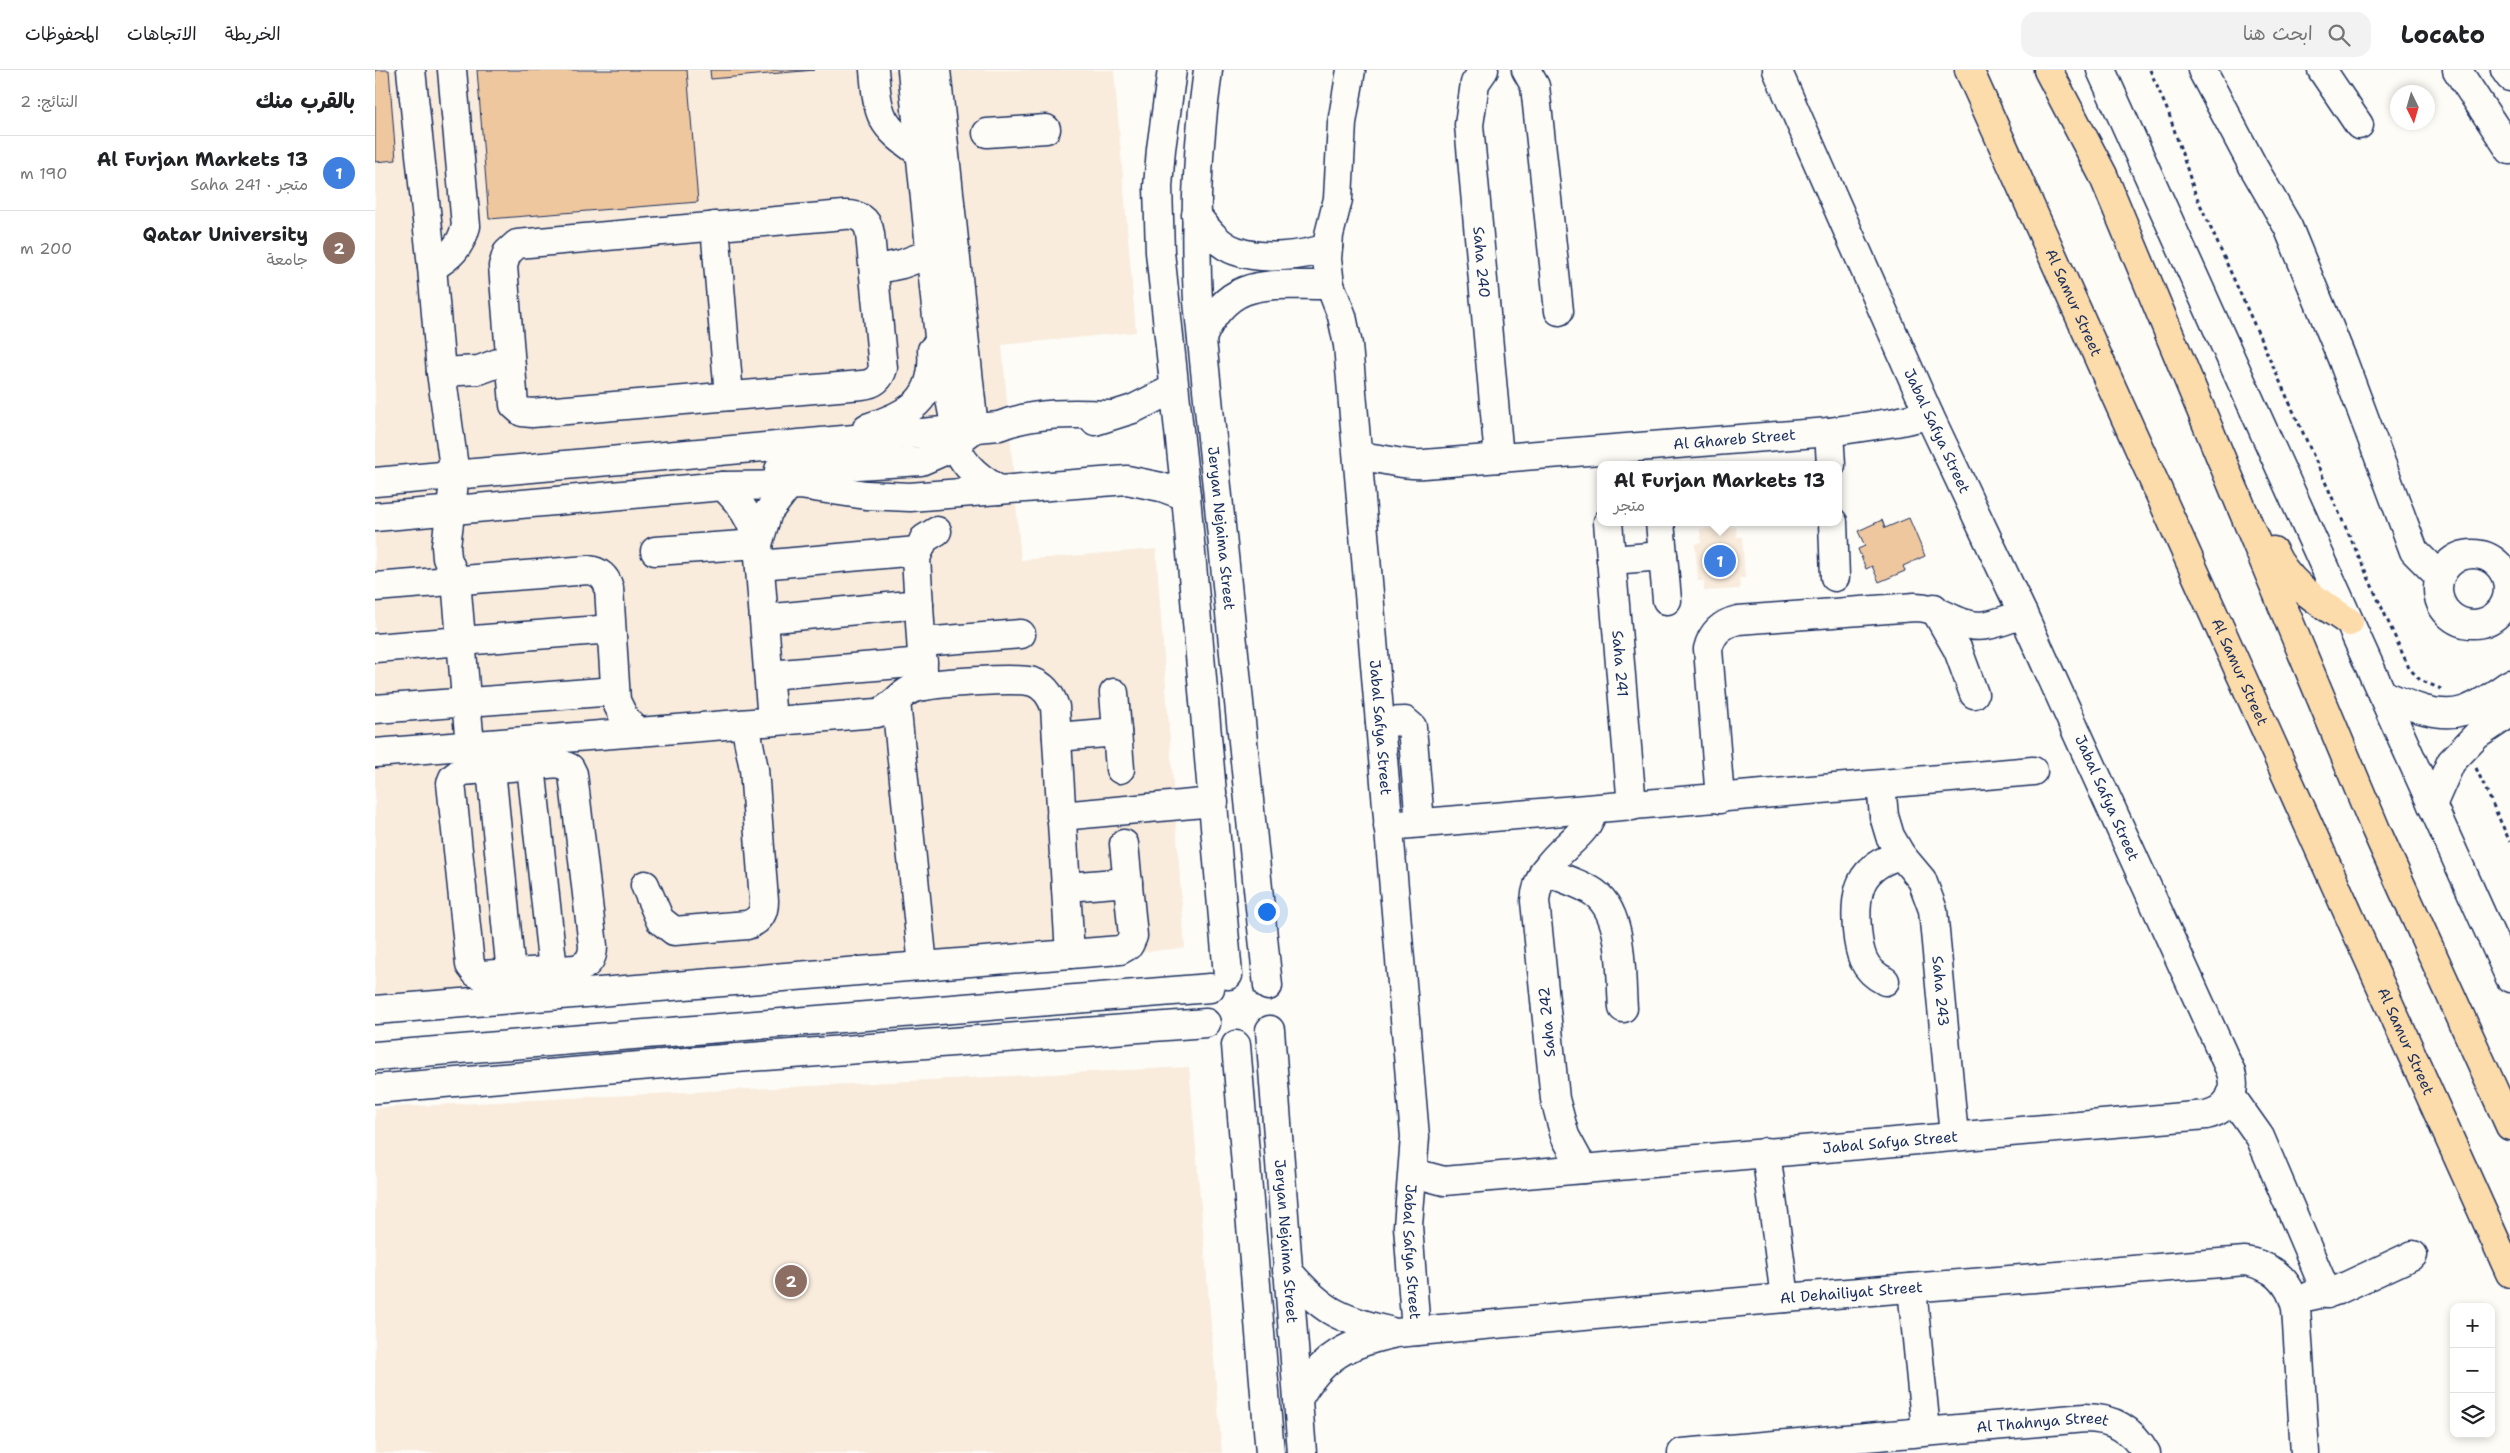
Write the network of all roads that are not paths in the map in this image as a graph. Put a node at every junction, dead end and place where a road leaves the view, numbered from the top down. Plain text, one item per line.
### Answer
1 (411, 70) edge
2 (451, 70) edge
3 (874, 70) edge
4 (912, 70) edge
5 (936, 70) edge
6 (1172, 70) edge
7 (1208, 70) edge
8 (1351, 70) edge
9 (1484, 70) edge
10 (1526, 70) edge
11 (1777, 70) edge
12 (1969, 70) edge
13 (2048, 70) edge
14 (2101, 70) edge
15 (2202, 70) edge
16 (2322, 70) edge
17 (2457, 70) edge
18 (2505, 70) edge
19 (2510, 77) edge
20 (2359, 125) dead end
21 (1046, 129) dead end
22 (987, 133) dead end
23 (2510, 150) edge
24 (920, 153) junction
25 (1196, 215) junction
26 (715, 226) junction
27 (1328, 247) junction
28 (929, 254) junction
29 (432, 267) junction
30 (874, 270) junction
31 (1330, 285) junction
32 (933, 286) junction
33 (1559, 311) dead end
34 (1202, 338) junction
35 (509, 359) junction
36 (2181, 363) junction
37 (440, 364) junction
38 (1173, 389) junction
39 (729, 396) junction
40 (1929, 415) junction
41 (971, 432) junction
42 (1829, 432) junction
43 (827, 442) junction
44 (1358, 457) junction
45 (1602, 457) edge
46 (1499, 458) junction
47 (1831, 461) edge
48 (455, 475) junction
49 (375, 482) edge
50 (789, 485) junction
51 (723, 486) junction
52 (696, 489) junction
53 (999, 490) junction
54 (1186, 496) junction
55 (451, 510) junction
56 (375, 517) edge
57 (1608, 526) edge
58 (1659, 526) edge
59 (1833, 526) edge
60 (937, 531) dead end
61 (655, 551) dead end
62 (917, 551) junction
63 (759, 554) junction
64 (1663, 556) junction
65 (1611, 560) junction
66 (2445, 568) junction
67 (2507, 574) edge
68 (1835, 577) dead end
69 (456, 580) junction
70 (375, 587) edge
71 (1667, 600) dead end
72 (919, 604) junction
73 (2507, 606) edge
74 (1934, 608) junction
75 (2023, 614) junction
76 (764, 619) junction
77 (2349, 622) junction
78 (611, 629) junction
79 (1021, 634) dead end
80 (461, 642) junction
81 (375, 648) edge
82 (923, 664) junction
83 (769, 675) junction
84 (2510, 684) edge
85 (615, 691) junction
86 (1114, 693) dead end
87 (1974, 694) dead end
88 (2382, 694) junction
89 (466, 702) junction
90 (896, 702) junction
91 (375, 709) edge
92 (2510, 713) edge
93 (772, 721) junction
94 (1380, 722) junction
95 (745, 724) junction
96 (638, 732) junction
97 (1117, 732) junction
98 (1057, 737) junction
99 (375, 753) edge
100 (478, 761) junction
101 (531, 766) junction
102 (1120, 768) dead end
103 (2033, 771) dead end
104 (1881, 785) junction
105 (1720, 799) junction
106 (1213, 802) junction
107 (2432, 805) junction
108 (1632, 806) junction
109 (1593, 809) junction
110 (1061, 816) junction
111 (1421, 823) junction
112 (1388, 826) junction
113 (1125, 844) dead end
114 (1901, 856) junction
115 (1544, 871) junction
116 (1128, 882) junction
117 (645, 884) dead end
118 (1066, 887) junction
119 (1070, 954) junction
120 (923, 966) junction
121 (553, 970) junction
122 (511, 974) junction
123 (2510, 978) edge
124 (1219, 981) junction
125 (1885, 981) dead end
126 (1268, 986) junction
127 (947, 1008) junction
128 (1623, 1008) dead end
129 (375, 1010) edge
130 (1206, 1023) junction
131 (695, 1029) junction
132 (1269, 1030) junction
133 (950, 1043) junction
134 (1236, 1046) junction
135 (375, 1056) edge
136 (697, 1061) junction
137 (375, 1089) edge
138 (2231, 1096) junction
139 (2510, 1126) edge
140 (1954, 1136) junction
141 (1767, 1152) junction
142 (1583, 1169) junction
143 (1413, 1173) junction
144 (2413, 1255) dead end
145 (1287, 1270) junction
146 (2510, 1273) edge
147 (1912, 1288) junction
148 (2327, 1294) junction
149 (2293, 1296) junction
150 (1785, 1298) junction
151 (1406, 1332) junction
152 (1298, 1400) junction
153 (1926, 1431) junction
154 (1270, 1453) edge
155 (1302, 1453) edge
156 (1682, 1453) edge
157 (2146, 1453) edge
158 (2305, 1453) edge

1 - 29 street
2 - 29 street
3 - 24 street
4 - 24 street
5 - 41 street
6 - 38 street
7 - 25 street, Jeryan Nejaima Street
8 - 27 street, Jabal Safya Street
9 - 46 street, Saha 240
10 - 33 street
11 - 40 street, Jabal Safya Street
12 - 146 main road, Al Samur Street
13 - 36 main road
14 - 77 street
15 - 66 street
16 - 20 street
17 - 23 street
18 - 19 street
21 - 22 street
24 - 28 street
25 - 27 street
25 - 34 street, Jeryan Nejaima Street
26 - 30 street
26 - 35 street
26 - 39 street
27 - 31 street, Jabal Safya Street
28 - 30 street
28 - 32 street
29 - 37 street
30 - 39 street
31 - 34 street
31 - 44 street, Jabal Safya Street
32 - 41 street
32 - 43 street
34 - 126 street, Jeryan Nejaima Street
35 - 37 street
35 - 39 street
36 - 77 main road
36 - 139 main road
37 - 48 street
38 - 41 street
38 - 54 street
40 - 42 street, Al Ghareb Street
40 - 75 street, Jabal Safya Street
41 - 43 street
41 - 52 street
41 - 53 street
42 - 45 street, Al Ghareb Street
42 - 47 street
43 - 48 street
44 - 46 street, Al Ghareb Street
44 - 94 street, Jabal Safya Street
45 - 46 street, Al Ghareb Street
48 - 49 street
48 - 55 street
50 - 51 street
50 - 53 street
50 - 63 street
51 - 52 street
51 - 63 street
52 - 55 street
53 - 54 street
54 - 106 street
55 - 56 street
55 - 69 street
57 - 65 street, Saha 241
58 - 64 street
59 - 68 street
60 - 62 street
61 - 63 street
62 - 63 street
62 - 72 street
63 - 76 street
64 - 65 street
64 - 71 street
65 - 108 street, Saha 241
66 - 67 street
66 - 73 street
67 - 73 street
69 - 70 street
69 - 78 street
69 - 80 street
72 - 76 street
72 - 82 street
74 - 75 street
74 - 87 street
74 - 105 street
75 - 138 street, Jabal Safya Street
76 - 83 street
77 - 88 street
78 - 80 street
78 - 85 street
79 - 82 street
80 - 81 street
80 - 89 street
82 - 83 street
82 - 90 street
82 - 98 street
83 - 93 street
84 - 88 street
85 - 89 street
85 - 96 street
86 - 97 street
88 - 107 street
89 - 91 street
89 - 100 street
90 - 93 street
90 - 120 street
92 - 107 street
93 - 95 street
94 - 111 street
94 - 112 street, Jabal Safya Street
95 - 96 street
95 - 117 street
96 - 100 street
97 - 98 street
97 - 102 street
98 - 110 street
99 - 100 street
100 - 101 street
100 - 122 street
100 - 122 street
101 - 121 street
101 - 121 street
103 - 104 street
104 - 105 street
104 - 114 street, Saha 243
105 - 108 street
106 - 110 street
106 - 124 street
107 - 123 street
108 - 109 street
109 - 111 street
109 - 115 street, Saha 242
110 - 118 street
111 - 112 street
112 - 143 street, Jabal Safya Street
113 - 116 street
114 - 125 street
114 - 140 street, Saha 243
115 - 128 street
115 - 142 street, Saha 242
116 - 118 street
116 - 119 street
118 - 119 street
119 - 120 street
120 - 129 street
121 - 122 street
124 - 126 street
124 - 127 street
124 - 130 street
126 - 132 street
127 - 131 street
127 - 133 street
130 - 133 street
130 - 134 street
131 - 135 street
131 - 136 street
132 - 134 street
132 - 145 street, Jeryan Nejaima Street
133 - 136 street
134 - 154 street, Jeryan Nejaima Street
136 - 137 street
138 - 140 street, Jabal Safya Street
138 - 148 street
140 - 141 street, Jabal Safya Street
141 - 142 street, Jabal Safya Street
141 - 150 street
142 - 143 street, Jabal Safya Street
143 - 151 street, Jabal Safya Street
144 - 148 street
145 - 151 street, Al Dehailiyat Street
145 - 152 street, Jeryan Nejaima Street
147 - 149 street, Al Dehailiyat Street
147 - 150 street, Al Dehailiyat Street
147 - 153 street
148 - 149 street
149 - 158 street
150 - 151 street, Al Dehailiyat Street
151 - 152 street, Al Dehailiyat Street
152 - 155 street, Jeryan Nejaima Street
153 - 156 street, Al Thahnya Street
153 - 157 street, Al Thahnya Street

